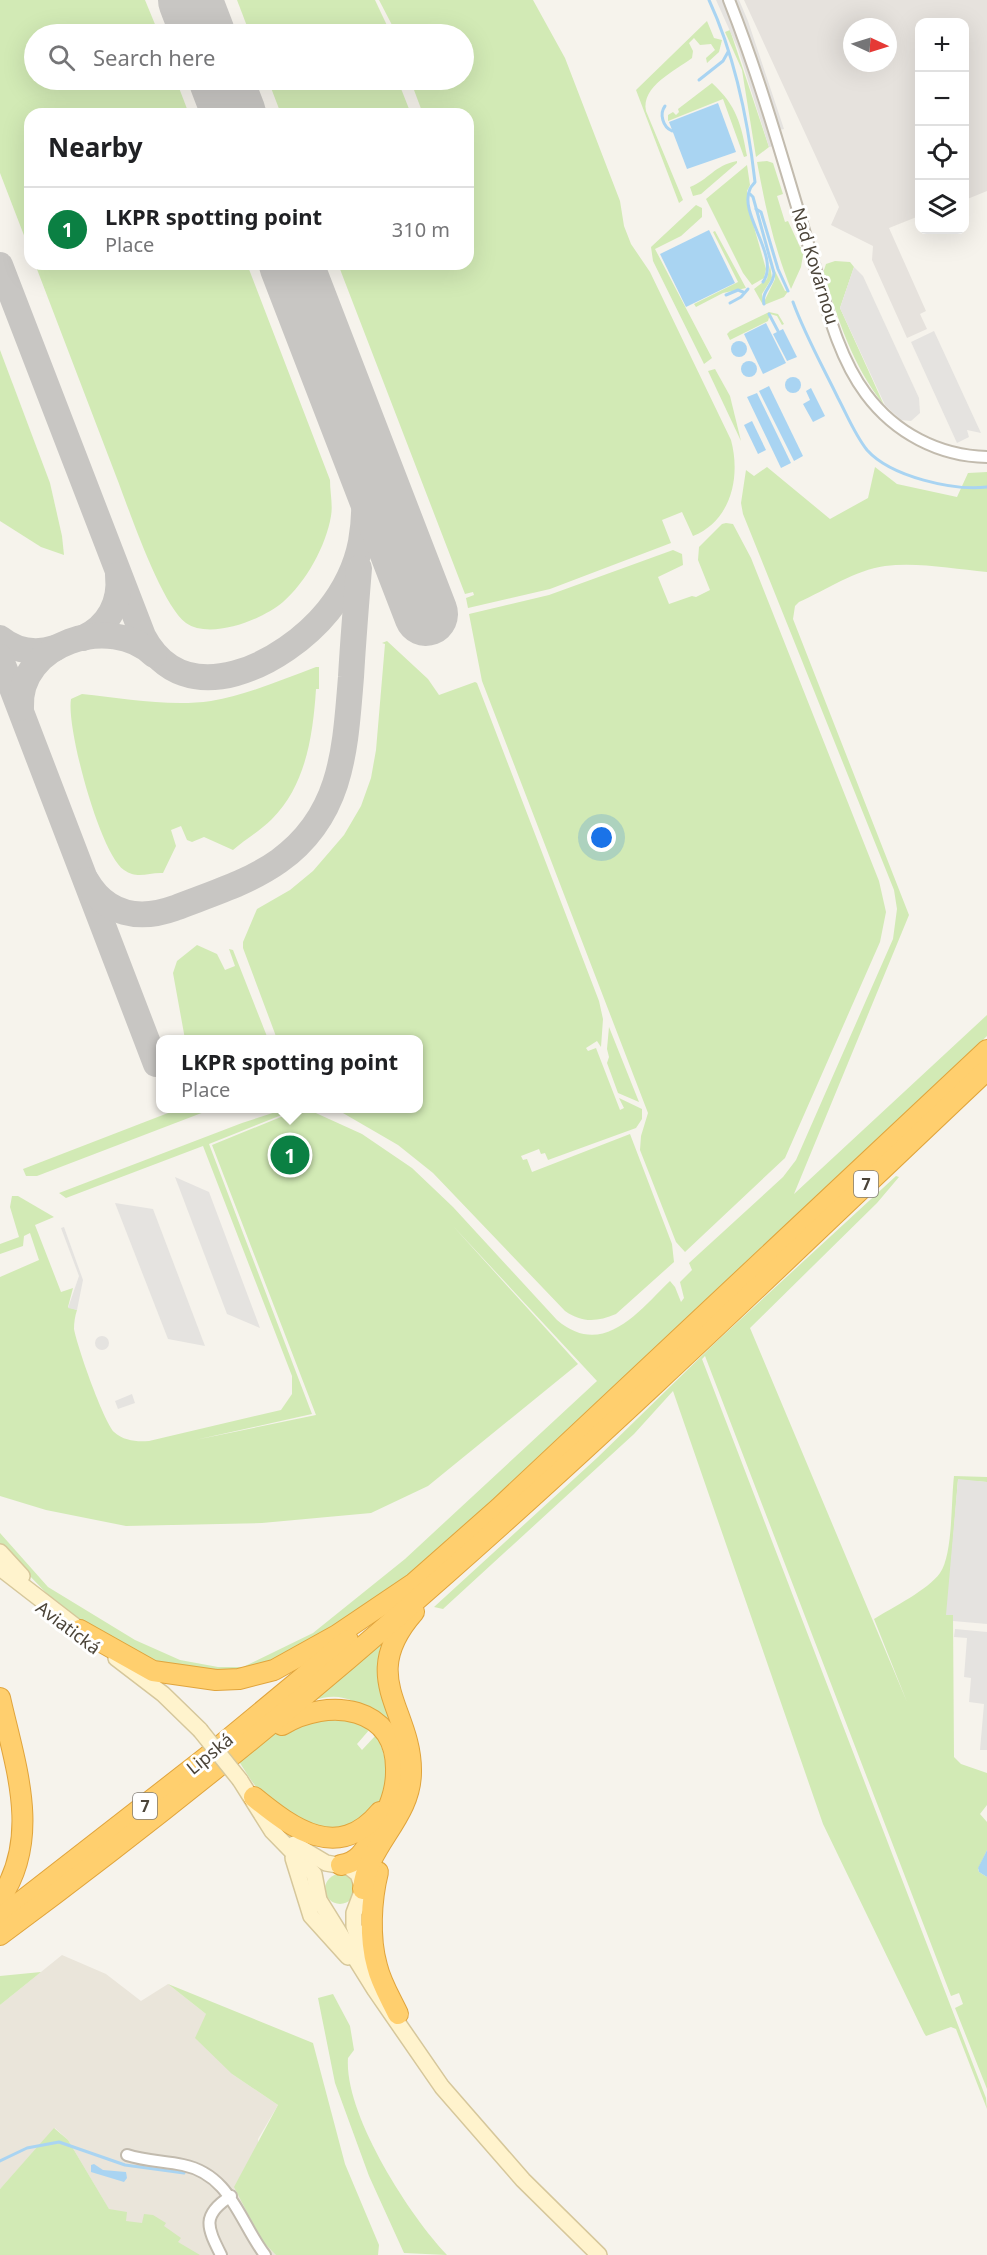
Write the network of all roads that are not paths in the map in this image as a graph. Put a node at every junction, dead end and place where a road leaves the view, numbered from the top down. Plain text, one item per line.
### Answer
1 (729, 0) edge
2 (987, 457) edge
3 (987, 1050) edge
4 (987, 1070) edge
5 (0, 1551) edge
6 (0, 1568) edge
7 (447, 1574) junction
8 (0, 1580) edge
9 (414, 1583) junction
10 (52, 1609) junction
11 (81, 1629) junction
12 (136, 1674) junction
13 (0, 1698) edge
14 (236, 1752) junction
15 (240, 1780) junction
16 (395, 1787) junction
17 (254, 1797) junction
18 (394, 1825) junction
19 (289, 1850) junction
20 (339, 1865) junction
21 (317, 1884) junction
22 (360, 1896) junction
23 (0, 1899) edge
24 (319, 1900) junction
25 (0, 1918) edge
26 (0, 1935) edge
27 (375, 1990) junction
28 (398, 2014) junction
29 (461, 2108) junction
30 (127, 2155) dead end
31 (231, 2196) junction
32 (221, 2255) edge
33 (265, 2255) edge
34 (599, 2255) edge

1 - 2 street, Nad Kovárnou
3 - 9 highway, 7
4 - 7 highway, 7
5 - 10 main road, Aviatická
6 - 10 main road
7 - 14 highway, Lipská / 7
7 - 18 highway
8 - 12 main road, Aviatická
9 - 11 highway
9 - 25 highway, Lipská / 7
10 - 11 main road
11 - 12 main road
12 - 15 main road, bridge
13 - 23 highway
14 - 16 highway
14 - 26 highway, Lipská / 7
15 - 17 main road
15 - 19 main road
16 - 17 highway
16 - 20 highway
17 - 20 main road
18 - 22 highway
18 - 28 highway
19 - 21 main road
19 - 27 main road
20 - 21 main road
20 - 22 main road
21 - 24 main road
22 - 24 main road
22 - 28 main road
24 - 27 main road
27 - 29 main road
28 - 29 main road
29 - 34 main road
30 - 31 street
31 - 32 street
31 - 33 street

